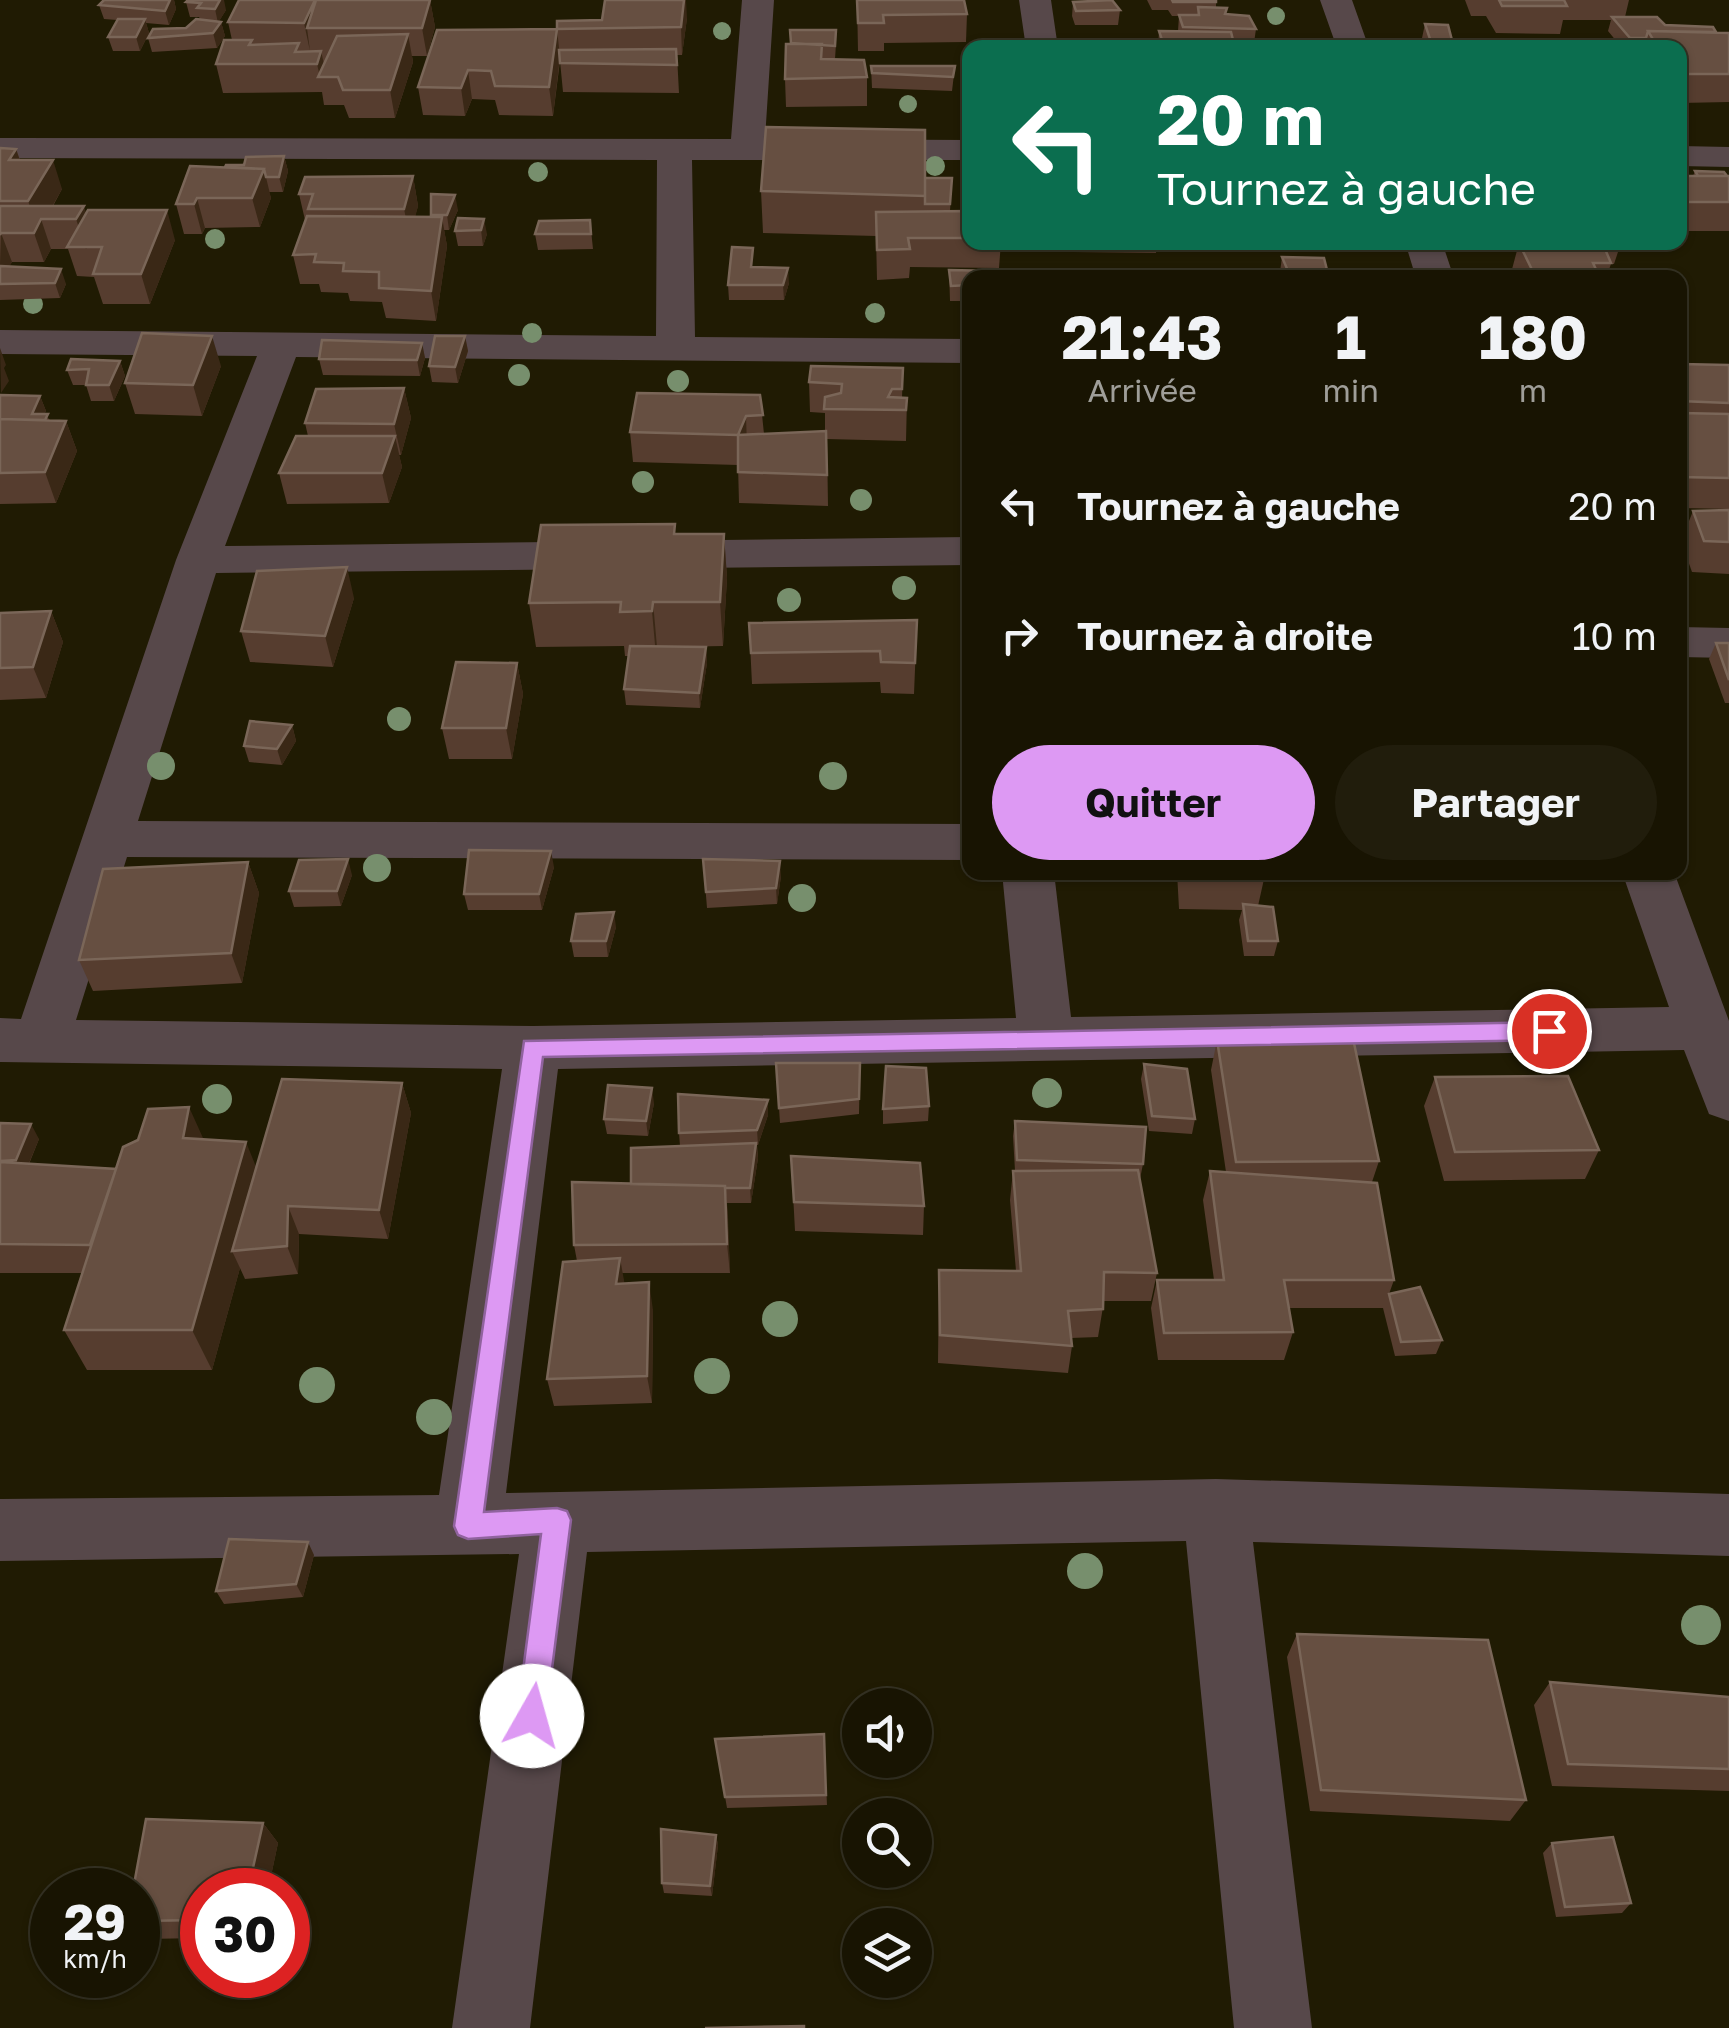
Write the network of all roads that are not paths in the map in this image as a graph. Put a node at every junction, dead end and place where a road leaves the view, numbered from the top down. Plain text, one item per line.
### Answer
1 (758, 0) edge
2 (1035, 0) edge
3 (1336, 0) edge
4 (1041, 40) edge
5 (1350, 40) edge
6 (0, 148) edge
7 (674, 150) junction
8 (747, 150) junction
9 (962, 150) edge
10 (1687, 156) edge
11 (1729, 157) edge
12 (0, 342) edge
13 (281, 345) junction
14 (676, 346) junction
15 (962, 352) edge
16 (962, 551) edge
17 (198, 560) junction
18 (1687, 642) edge
19 (1729, 642) edge
20 (107, 839) junction
21 (962, 842) edge
22 (1029, 880) edge
23 (1651, 880) edge
24 (1704, 1028) junction
25 (21, 1040) edge
26 (1046, 1041) junction
27 (532, 1048) junction
28 (1729, 1098) edge
29 (1216, 1510) junction
30 (557, 1520) junction
31 (1729, 1525) edge
32 (468, 1526) junction
33 (0, 1530) edge
34 (491, 2028) edge
35 (1273, 2028) edge

1 - 8 street
2 - 4 street
3 - 5 street
6 - 7 street
7 - 8 street
7 - 14 street
8 - 9 street
10 - 11 street
12 - 13 street
13 - 14 street
13 - 17 street
14 - 15 street
16 - 17 street
17 - 20 street
18 - 19 street
20 - 21 street
20 - 25 street
22 - 26 street
23 - 24 street
24 - 26 street
24 - 28 street
25 - 27 street
26 - 27 street
27 - 32 street
29 - 30 street
29 - 31 street
29 - 35 street
30 - 32 street
30 - 34 street
32 - 33 street

